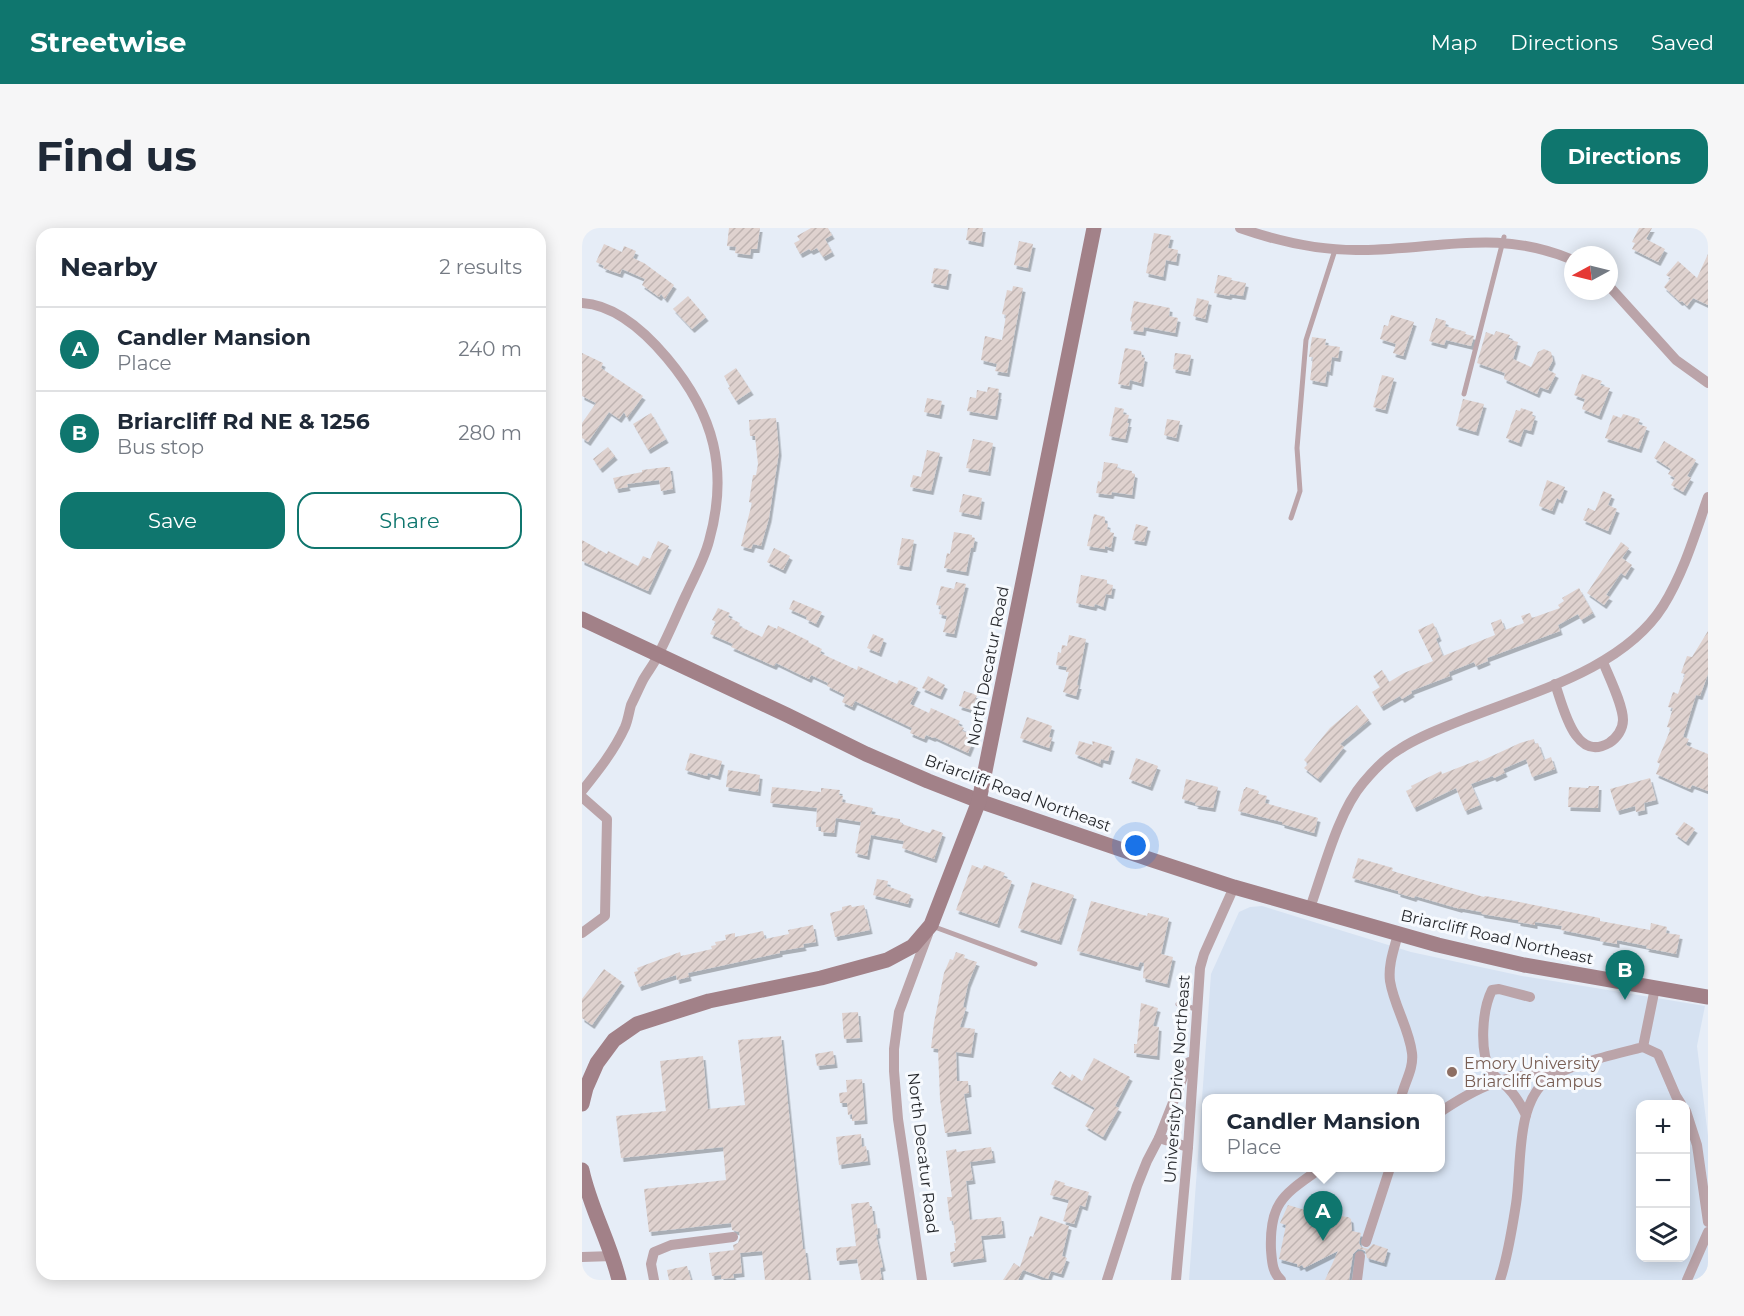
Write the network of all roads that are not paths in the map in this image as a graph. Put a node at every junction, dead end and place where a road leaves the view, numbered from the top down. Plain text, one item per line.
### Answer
1 (1094, 228) edge
2 (1240, 228) edge
3 (1504, 237) junction
4 (1335, 250) junction
5 (1564, 256) edge
6 (1618, 296) edge
7 (582, 303) edge
8 (1708, 383) edge
9 (1464, 394) dead end
10 (1708, 497) edge
11 (1291, 518) dead end
12 (582, 619) edge
13 (658, 655) junction
14 (1603, 662) junction
15 (1555, 684) junction
16 (582, 791) edge
17 (582, 797) edge
18 (979, 801) junction
19 (1234, 887) junction
20 (1310, 908) junction
21 (931, 925) junction
22 (582, 933) edge
23 (1398, 934) junction
24 (1035, 964) dead end
25 (1654, 988) junction
26 (1530, 997) dead end
27 (1708, 997) edge
28 (1178, 1004) dead end
29 (1196, 1009) junction
30 (1643, 1047) junction
31 (1193, 1050) junction
32 (1554, 1076) junction
33 (1499, 1081) junction
34 (1402, 1094) edge
35 (1678, 1100) edge
36 (582, 1104) edge
37 (1445, 1109) edge
38 (1527, 1115) junction
39 (1690, 1123) edge
40 (1159, 1138) junction
41 (1188, 1147) junction
42 (582, 1170) edge
43 (1314, 1172) edge
44 (1387, 1172) edge
45 (1708, 1222) edge
46 (1708, 1232) edge
47 (733, 1237) dead end
48 (1366, 1242) dead end
49 (613, 1256) junction
50 (1360, 1256) dead end
51 (584, 1257) edge
52 (619, 1280) edge
53 (654, 1280) edge
54 (922, 1280) edge
55 (1107, 1280) edge
56 (1176, 1280) edge
57 (1281, 1280) edge
58 (1357, 1280) edge
59 (1500, 1280) edge
60 (1687, 1280) edge

1 - 18 main road, North Decatur Road
2 - 4 street
3 - 4 street
3 - 5 street
3 - 9 lane
4 - 11 lane
6 - 8 street
7 - 13 street
10 - 14 street
12 - 13 main road, Briarcliff Road Northeast
13 - 16 street
13 - 18 main road, Briarcliff Road Northeast
14 - 15 street
14 - 15 street
15 - 20 street
17 - 22 street
18 - 19 main road, Briarcliff Road Northeast
18 - 21 main road, North Decatur Road
19 - 20 main road, Briarcliff Road Northeast
19 - 29 street, University Drive Northeast
20 - 23 main road, Briarcliff Road Northeast
21 - 24 lane
21 - 36 main road
21 - 54 street, North Decatur Road
23 - 25 main road, Briarcliff Road Northeast
23 - 34 street
25 - 27 main road, Briarcliff Road Northeast
25 - 30 street
26 - 33 street
28 - 29 lane
29 - 31 street, University Drive Northeast
30 - 32 street
30 - 35 street
31 - 40 street
31 - 41 street, University Drive Northeast
32 - 33 street
32 - 38 street
33 - 37 street
33 - 38 street
38 - 59 street
39 - 45 street
40 - 41 street
40 - 55 street
41 - 56 street, University Drive Northeast
42 - 49 main road
43 - 57 street
44 - 48 street
46 - 60 street
47 - 53 street
49 - 51 street
49 - 52 main road
50 - 58 street

